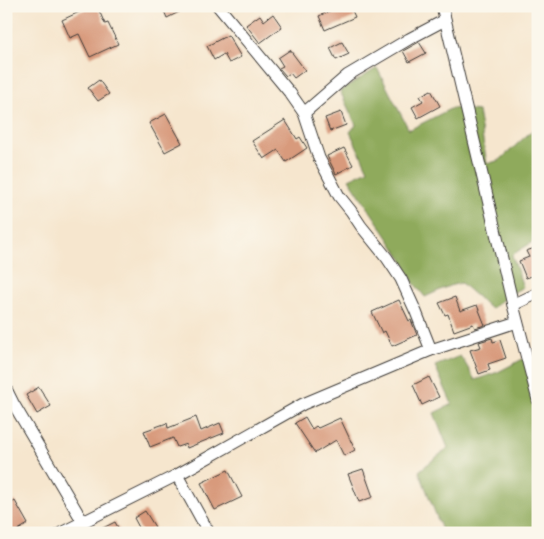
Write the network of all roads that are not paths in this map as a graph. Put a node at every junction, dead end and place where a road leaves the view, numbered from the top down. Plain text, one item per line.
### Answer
1 (218, 6) edge
2 (442, 6) edge
3 (445, 20) junction
4 (304, 113) junction
5 (538, 293) edge
6 (512, 305) junction
7 (517, 322) junction
8 (432, 350) junction
9 (6, 389) edge
10 (538, 400) edge
11 (177, 475) junction
12 (83, 522) junction
13 (61, 533) edge
14 (209, 533) edge

1 - 4 street
2 - 3 street
3 - 4 street
3 - 6 street
4 - 8 street
5 - 6 street
6 - 7 street
7 - 8 street
7 - 10 street
8 - 11 street
9 - 12 street
11 - 12 street
11 - 14 street
12 - 13 street

